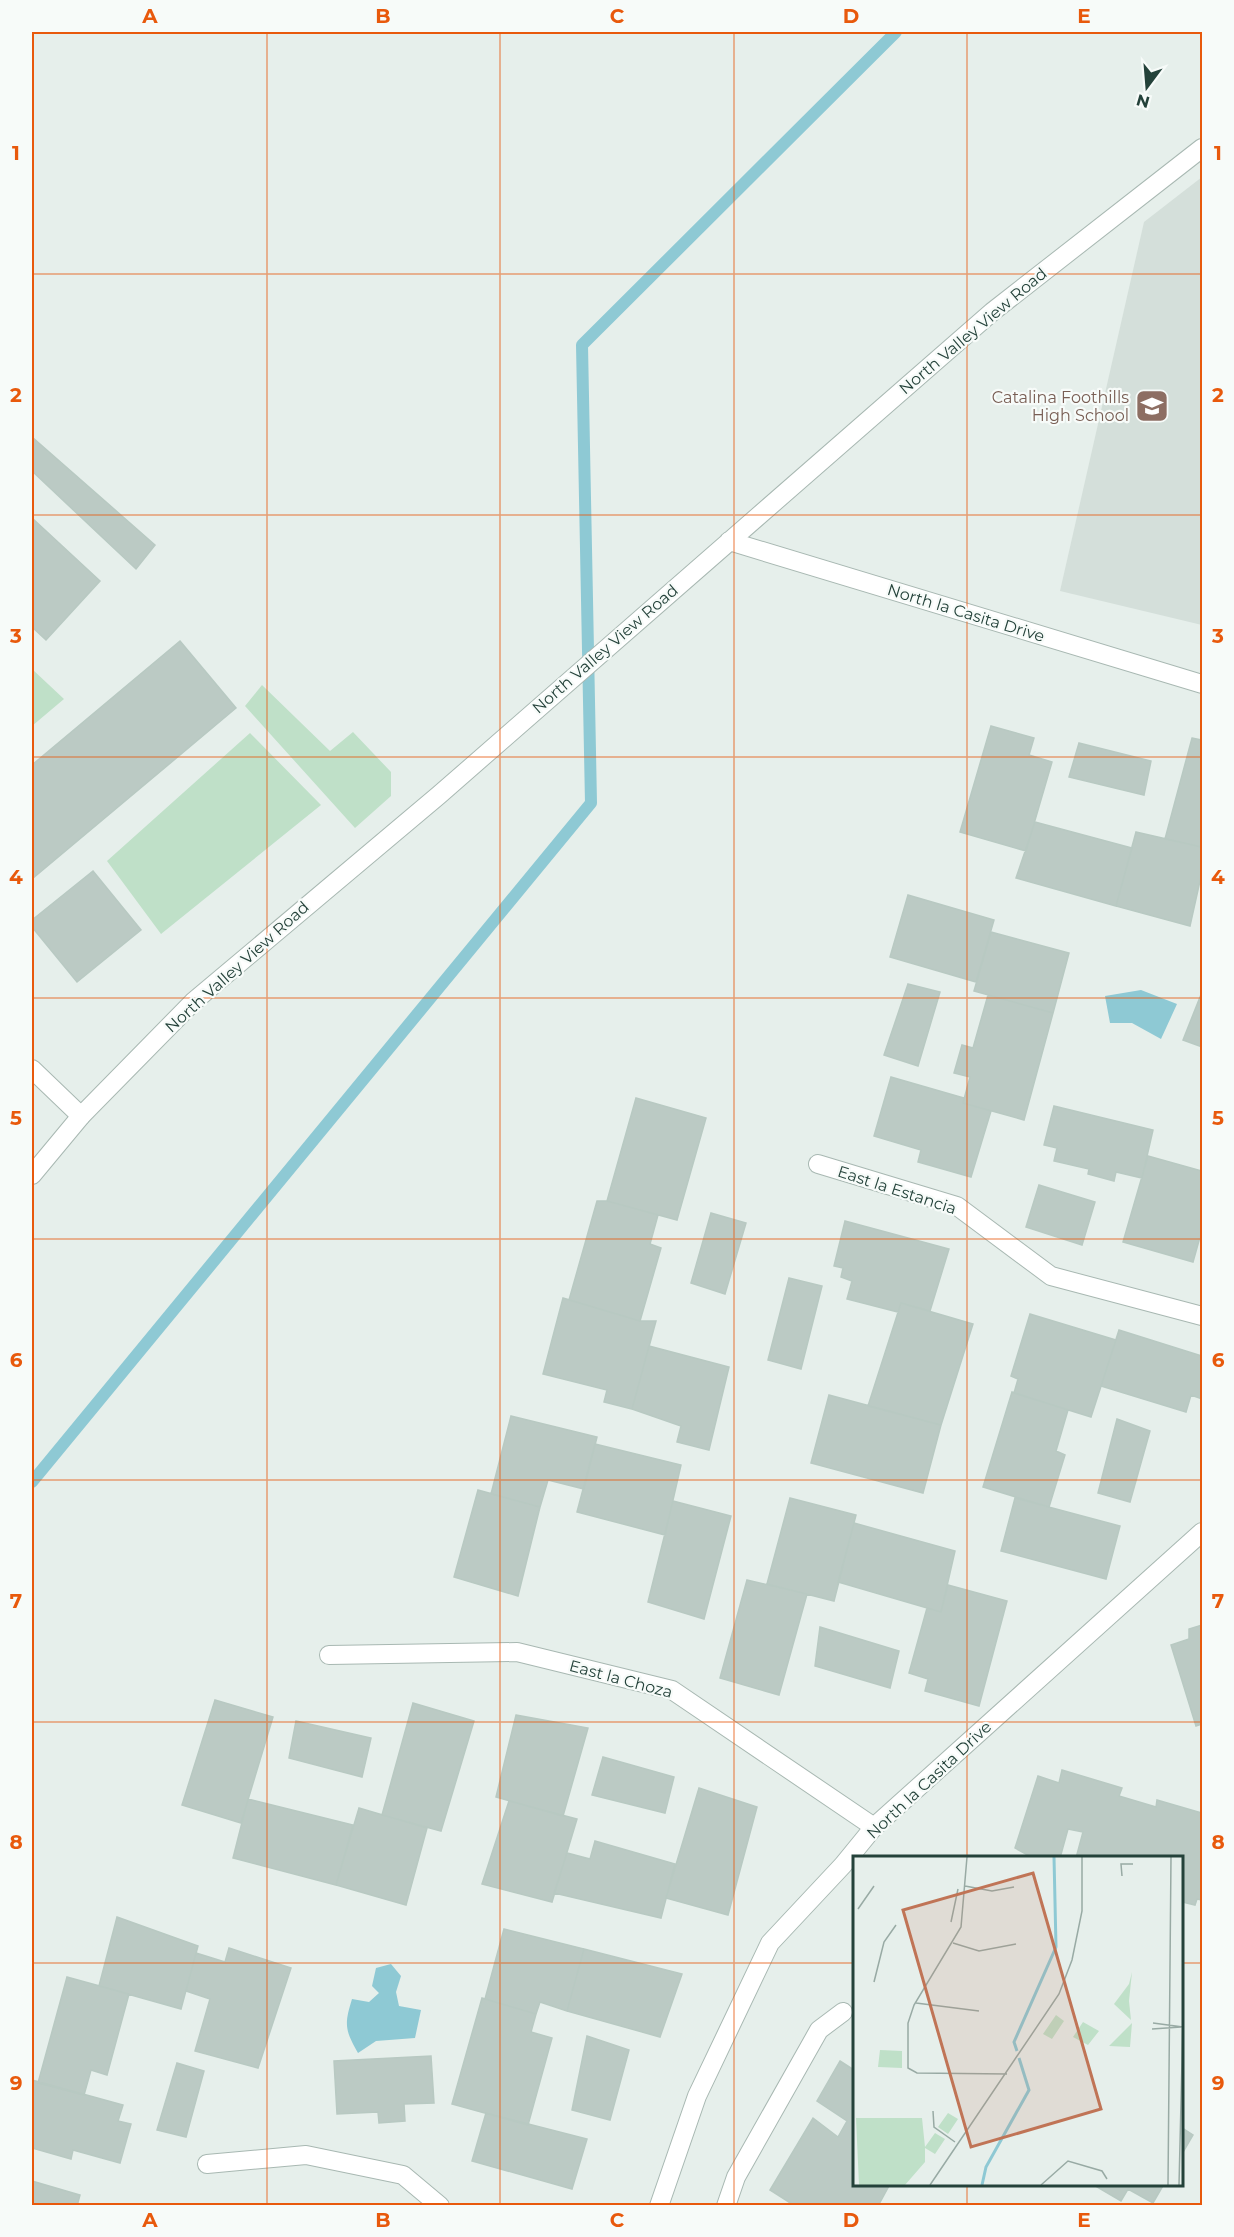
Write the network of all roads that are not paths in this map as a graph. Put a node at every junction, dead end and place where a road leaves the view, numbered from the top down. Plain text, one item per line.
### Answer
1 (1203, 148) edge
2 (729, 541) junction
3 (1203, 684) edge
4 (32, 1069) edge
5 (81, 1116) junction
6 (818, 1164) dead end
7 (32, 1175) edge
8 (1203, 1316) edge
9 (1203, 1532) edge
10 (329, 1655) dead end
11 (874, 1827) junction
12 (843, 2012) dead end
13 (207, 2164) dead end
14 (440, 2205) edge
15 (659, 2205) edge
16 (726, 2205) edge

1 - 2 street, North Valley View Road
2 - 3 street, North la Casita Drive
2 - 5 street, North Valley View Road
4 - 5 street
5 - 7 street, North Valley View Road
6 - 8 street, East la Estancia
9 - 11 street, North la Casita Drive
10 - 11 street, East la Choza
11 - 15 street, North la Casita Drive
12 - 16 street
13 - 14 street

